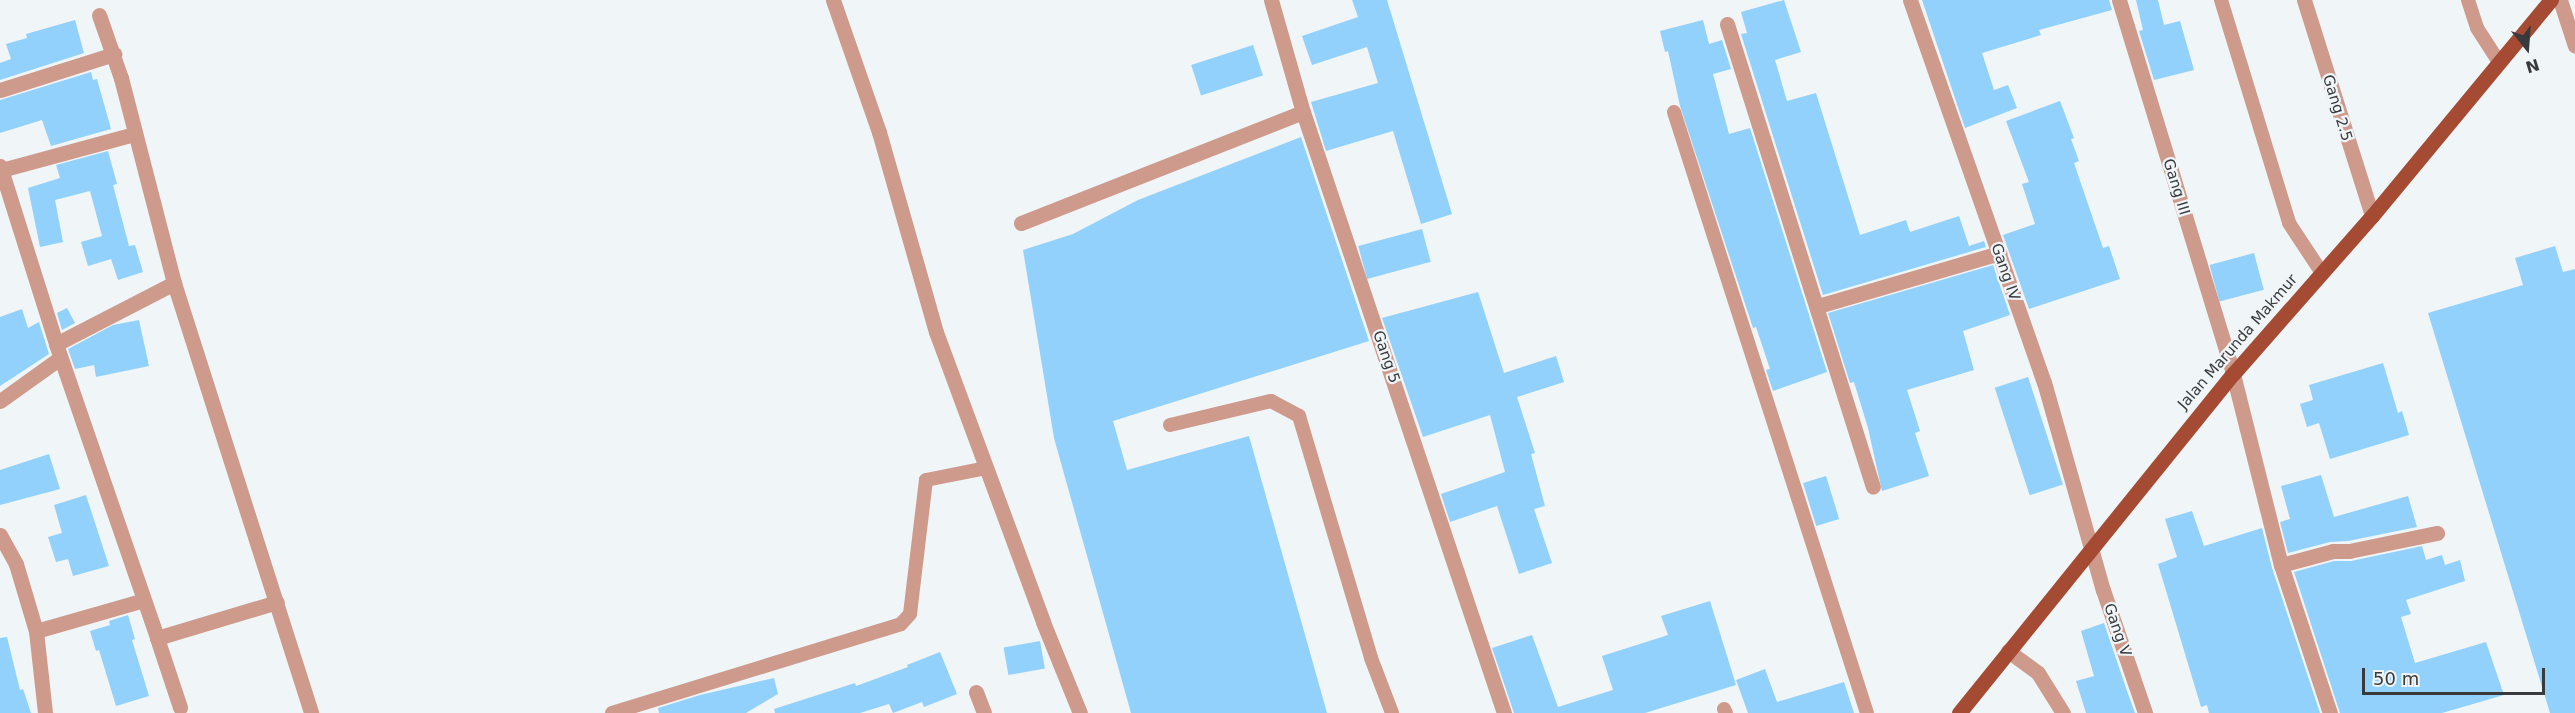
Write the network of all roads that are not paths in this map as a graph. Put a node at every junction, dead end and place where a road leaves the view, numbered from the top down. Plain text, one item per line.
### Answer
1 (833, 0) edge
2 (1271, 0) edge
3 (1910, 0) edge
4 (2119, 0) edge
5 (2221, 0) edge
6 (2304, 0) edge
7 (2468, 0) edge
8 (2551, 0) edge
9 (2560, 0) edge
10 (99, 15) dead end
11 (1727, 24) dead end
12 (2575, 46) edge
13 (114, 54) junction
14 (2499, 62) junction
15 (0, 90) edge
16 (1304, 112) junction
17 (1674, 112) dead end
18 (134, 135) junction
19 (1, 168) edge
20 (2372, 216) junction
21 (1021, 223) dead end
22 (1999, 253) junction
23 (2322, 273) junction
24 (174, 283) junction
25 (1818, 306) junction
26 (58, 351) junction
27 (2233, 374) junction
28 (0, 401) edge
29 (1170, 425) dead end
30 (986, 468) junction
31 (1873, 487) dead end
32 (2437, 533) dead end
33 (0, 535) edge
34 (2090, 547) junction
35 (2281, 565) junction
36 (144, 600) junction
37 (277, 602) junction
38 (36, 631) junction
39 (157, 638) junction
40 (2008, 651) junction
41 (976, 692) dead end
42 (180, 707) dead end
43 (45, 713) edge
44 (311, 713) edge
45 (612, 713) edge
46 (984, 713) edge
47 (1080, 713) edge
48 (1392, 713) edge
49 (1504, 713) edge
50 (1867, 713) edge
51 (1959, 713) edge
52 (2063, 713) edge
53 (2145, 713) edge
54 (2330, 713) edge

1 - 30 street
2 - 16 street, Gang 5
3 - 22 street, Gang IV
4 - 27 street, Gang III
5 - 23 lane
6 - 20 street, Gang 2.5
7 - 14 lane
8 - 14 main road, Jalan Marunda Makmur
9 - 12 street
10 - 13 street
11 - 25 street
13 - 15 street
13 - 18 street
14 - 20 main road, Jalan Marunda Makmur
16 - 21 street
16 - 49 street, Gang 5
17 - 50 lane
18 - 19 street
18 - 24 street
19 - 26 street
20 - 23 main road, Jalan Marunda Makmur
22 - 25 street
22 - 34 street, Gang IV
23 - 27 main road, Jalan Marunda Makmur
24 - 26 street
24 - 37 street
25 - 31 street
26 - 28 street
26 - 36 street
27 - 34 main road, Jalan Marunda Makmur
27 - 35 street, Gang III
29 - 48 lane
30 - 45 lane
30 - 47 street
32 - 35 street
33 - 38 street
34 - 40 main road, Jalan Marunda Makmur
34 - 53 street, Gang V
35 - 54 street, Gang III
36 - 38 street
36 - 39 street
37 - 39 street
37 - 44 street
38 - 43 street
39 - 42 street
40 - 51 main road, Jalan Marunda Makmur
40 - 52 street
41 - 46 street

